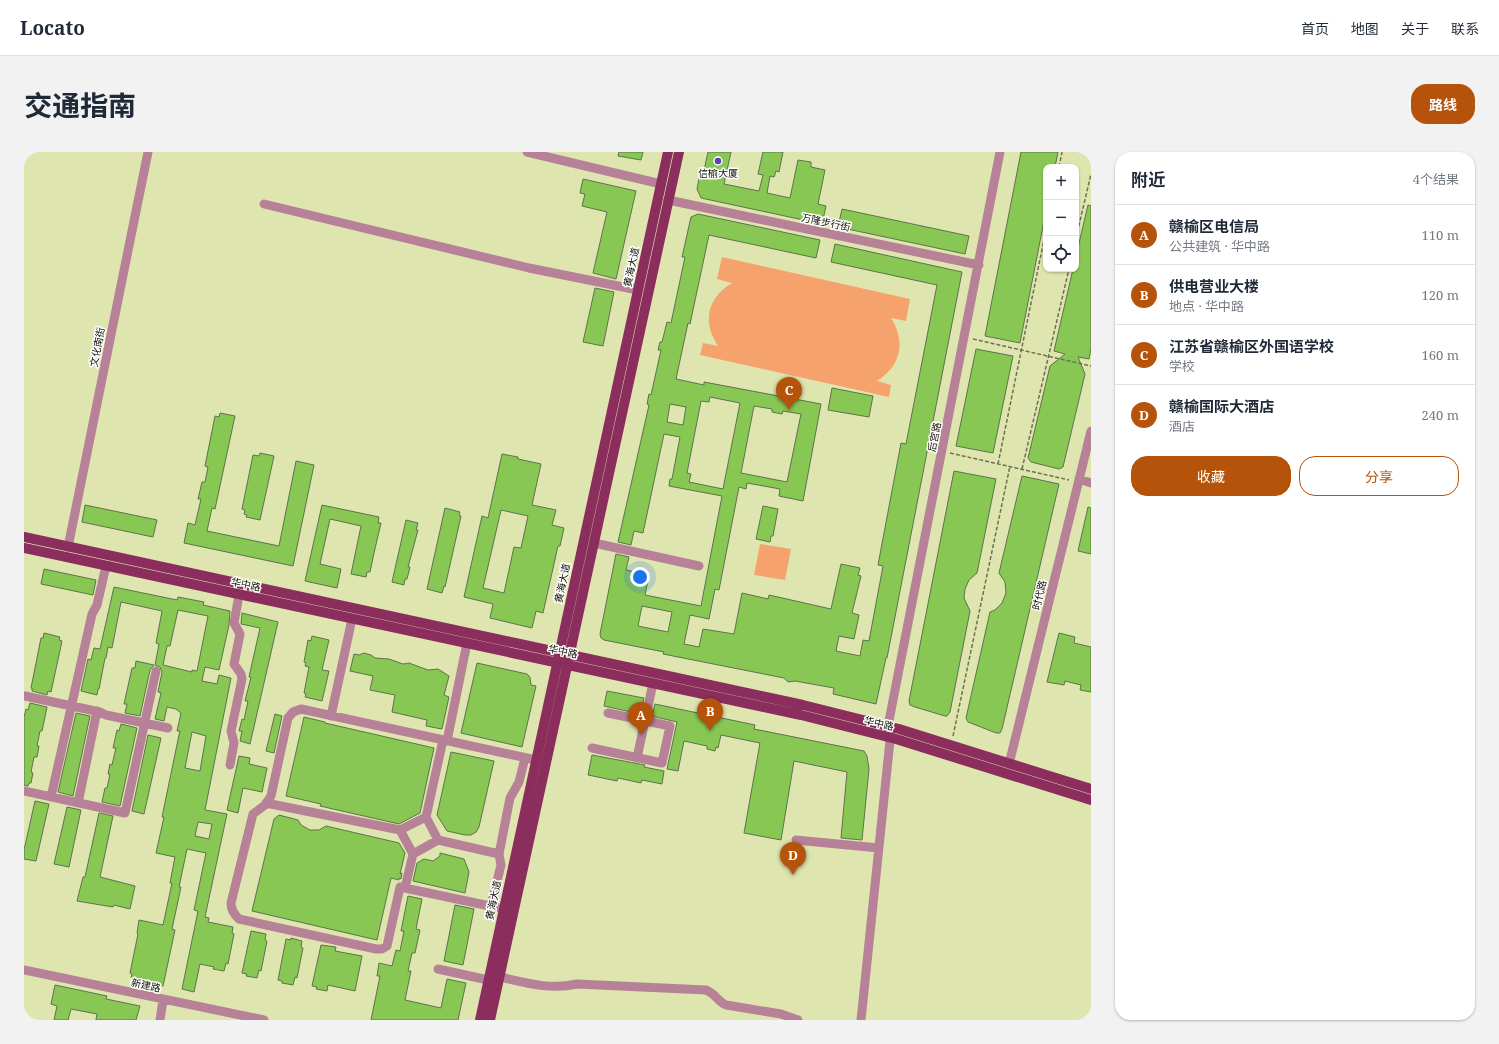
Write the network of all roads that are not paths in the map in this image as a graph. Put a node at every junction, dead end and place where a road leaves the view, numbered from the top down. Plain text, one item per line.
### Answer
1 (148, 152) edge
2 (527, 152) edge
3 (668, 152) edge
4 (679, 152) edge
5 (1000, 152) edge
6 (662, 184) junction
7 (668, 200) junction
8 (264, 204) dead end
9 (979, 265) junction
10 (638, 290) junction
11 (1091, 431) edge
12 (1079, 480) junction
13 (1091, 482) edge
14 (24, 537) edge
15 (594, 543) junction
16 (68, 547) junction
17 (24, 548) edge
18 (106, 566) junction
19 (700, 566) dead end
20 (239, 595) junction
21 (352, 619) junction
22 (467, 643) junction
23 (565, 653) junction
24 (562, 663) junction
25 (156, 671) dead end
26 (653, 683) junction
27 (25, 696) dead end
28 (72, 706) junction
29 (97, 711) junction
30 (608, 713) dead end
31 (331, 716) junction
32 (645, 721) junction
33 (144, 723) junction
34 (890, 727) junction
35 (168, 728) dead end
36 (891, 738) junction
37 (445, 740) junction
38 (592, 748) dead end
39 (525, 758) junction
40 (637, 758) junction
41 (536, 760) junction
42 (1008, 764) junction
43 (230, 765) dead end
44 (1091, 789) edge
45 (24, 791) edge
46 (51, 797) junction
47 (1091, 800) edge
48 (266, 802) junction
49 (78, 803) junction
50 (426, 817) junction
51 (400, 830) junction
52 (438, 840) junction
53 (796, 840) dead end
54 (879, 848) junction
55 (413, 854) junction
56 (499, 854) junction
57 (405, 888) junction
58 (491, 906) junction
59 (504, 909) junction
60 (438, 969) dead end
61 (24, 970) edge
62 (500, 977) junction
63 (488, 980) junction
64 (164, 1000) junction
65 (160, 1020) edge
66 (264, 1020) edge
67 (480, 1020) edge
68 (490, 1020) edge
69 (798, 1020) edge
70 (861, 1020) edge

1 - 16 street, 文化南街
2 - 6 street
3 - 6 main road, 黄海大道
4 - 7 main road, 黄海大道
5 - 9 street, 后宫路
6 - 10 main road, 黄海大道
7 - 9 street, 万隆步行街
7 - 15 main road, 黄海大道
8 - 10 street
9 - 34 street, 后宫路
10 - 23 main road, 黄海大道
11 - 12 street, 时代路
12 - 13 street
12 - 42 street, 时代路
14 - 16 main road, 华中路
15 - 19 street
15 - 23 main road, 黄海大道
16 - 23 main road, 华中路
17 - 18 main road, 华中路
18 - 20 main road, 华中路
18 - 28 street
20 - 21 main road, 华中路
20 - 43 street
21 - 22 main road, 华中路
21 - 31 street
22 - 24 main road, 华中路
22 - 37 street
23 - 24 main road, 黄海大道
23 - 34 main road, 华中路
24 - 26 main road, 华中路
24 - 41 main road, 黄海大道
24 - 62 main road, 黄海大道
25 - 33 street
26 - 32 street
26 - 36 main road, 华中路
27 - 28 street
28 - 29 street
28 - 46 street
29 - 33 street
29 - 49 street
30 - 32 street
31 - 37 street
31 - 48 street
32 - 40 street
32 - 40 street
33 - 35 street
33 - 49 street
34 - 36 street, 后宫路
34 - 42 main road, 华中路
36 - 47 main road, 华中路
36 - 54 street, 后宫路
37 - 39 street
37 - 50 street
38 - 40 street
39 - 41 street
39 - 56 street
41 - 59 main road, 黄海大道
42 - 44 main road, 华中路
45 - 46 street
46 - 49 street
48 - 51 street
48 - 57 street
50 - 51 street
50 - 52 street
51 - 55 street
52 - 55 street
52 - 56 street
53 - 54 street
54 - 70 street, 后宫路
55 - 57 street
56 - 58 street
57 - 58 street
58 - 59 street
59 - 63 main road, 黄海大道
60 - 63 street
61 - 64 street, 新建路
62 - 68 main road, 黄海大道
62 - 69 street
63 - 67 main road, 黄海大道
64 - 65 street
64 - 66 street, 新建路

